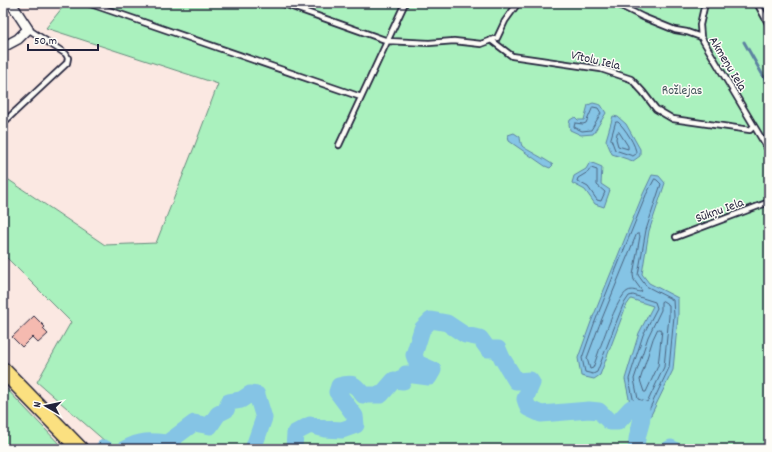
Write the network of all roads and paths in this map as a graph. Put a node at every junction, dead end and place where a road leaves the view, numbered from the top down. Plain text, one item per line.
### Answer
1 (11, 3) edge
2 (88, 3) edge
3 (281, 3) edge
4 (405, 3) edge
5 (518, 3) edge
6 (615, 3) edge
7 (705, 3) edge
8 (757, 3) edge
9 (769, 24) edge
10 (28, 29) junction
11 (701, 37) junction
12 (491, 40) junction
13 (388, 41) junction
14 (3, 47) edge
15 (361, 98) junction
16 (3, 124) edge
17 (754, 126) junction
18 (339, 145) dead end
19 (769, 151) edge
20 (769, 202) edge
21 (676, 237) dead end
22 (3, 370) edge
23 (80, 449) edge

1 - 10 street
2 - 15 lane
3 - 13 lane
4 - 13 lane
5 - 12 lane
6 - 11 lane
7 - 11 lane, Akmeņu Iela
8 - 9 lane
10 - 14 street
10 - 16 lane
11 - 17 lane, Akmeņu Iela
12 - 13 lane
12 - 17 lane, Vītolu Iela
13 - 15 lane
15 - 18 lane
17 - 19 lane, Akmeņu Iela
20 - 21 lane, Sūkņu Iela
22 - 23 main road

